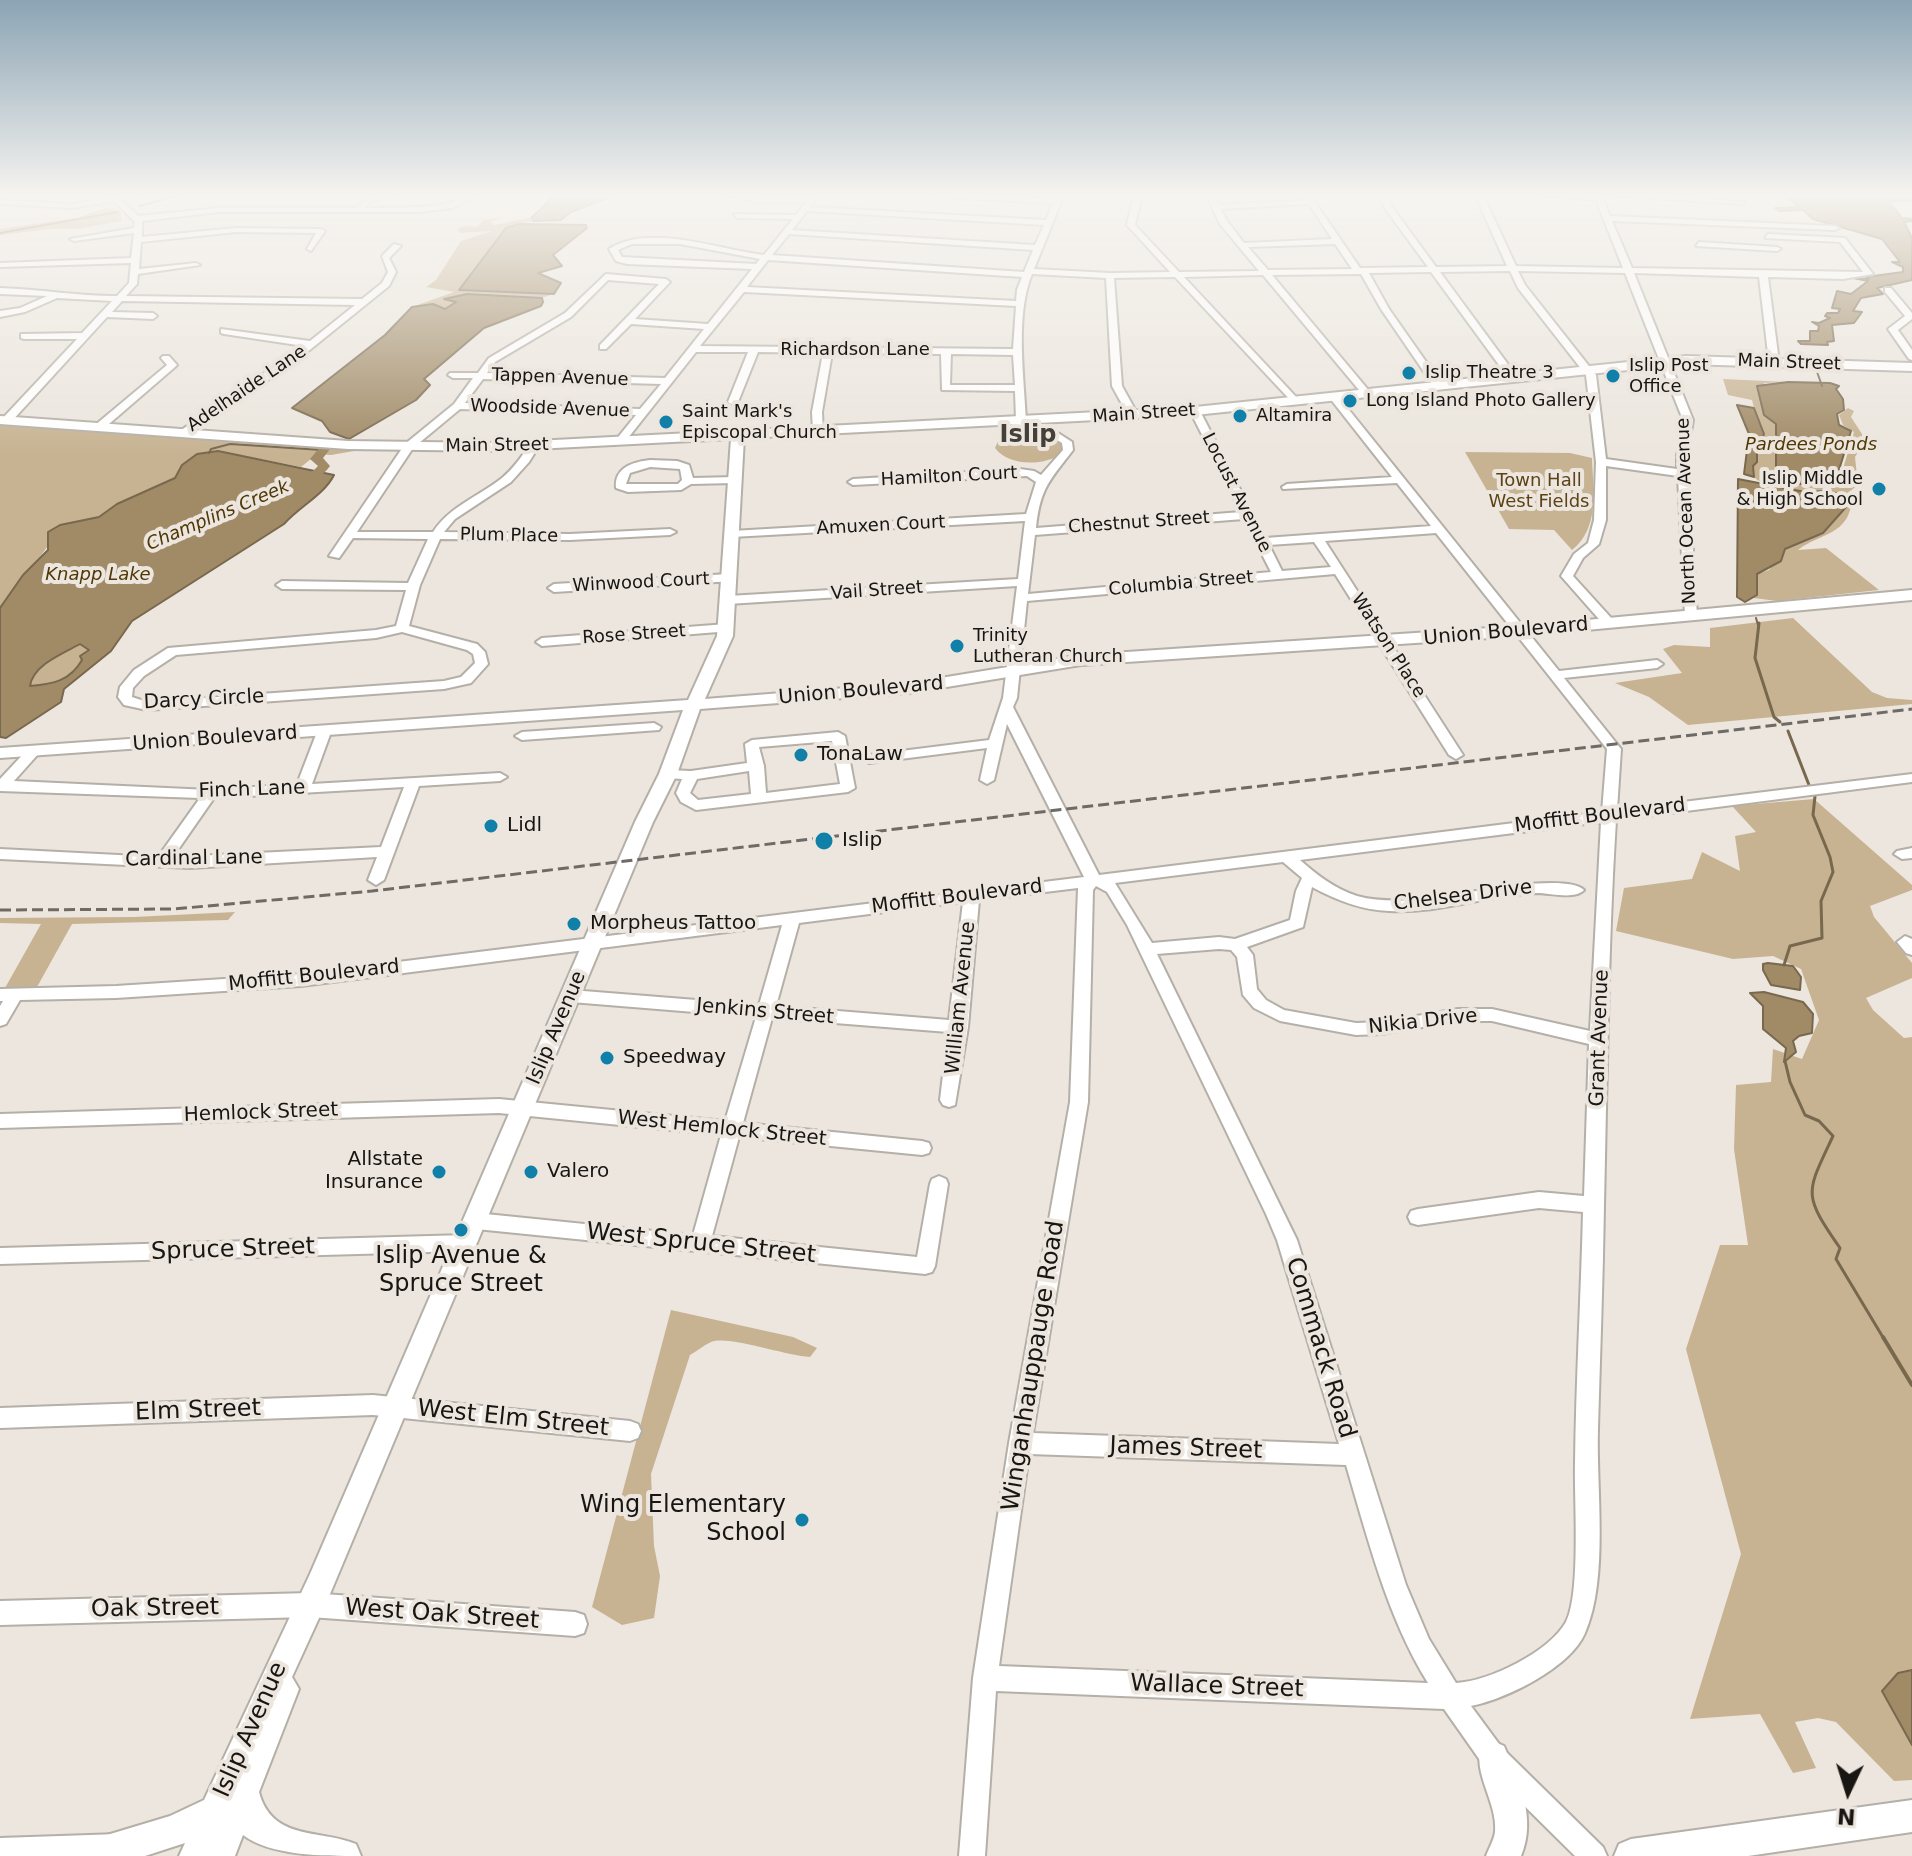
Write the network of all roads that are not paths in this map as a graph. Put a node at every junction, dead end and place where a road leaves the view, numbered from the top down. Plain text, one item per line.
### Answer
1 (133, 282) edge
2 (388, 282) edge
3 (601, 282) edge
4 (661, 282) edge
5 (749, 282) edge
6 (1026, 282) edge
7 (1110, 282) edge
8 (1183, 282) edge
9 (1273, 282) edge
10 (1367, 282) edge
11 (1442, 282) edge
12 (1519, 282) edge
13 (1632, 282) edge
14 (1764, 282) edge
15 (743, 289) junction
16 (1888, 290) dead end
17 (0, 291) edge
18 (55, 296) junction
19 (120, 297) junction
20 (363, 302) junction
21 (1020, 304) junction
22 (0, 314) edge
23 (104, 314) junction
24 (631, 321) junction
25 (141, 326) dead end
26 (711, 327) junction
27 (224, 331) dead end
28 (24, 336) dead end
29 (84, 336) junction
30 (312, 344) junction
31 (603, 347) dead end
32 (693, 349) junction
33 (754, 350) junction
34 (828, 350) junction
35 (946, 351) junction
36 (1018, 352) junction
37 (1912, 357) edge
38 (166, 358) dead end
39 (1663, 362) junction
40 (1774, 362) junction
41 (1912, 367) edge
42 (1586, 370) junction
43 (453, 375) dead end
44 (482, 375) junction
45 (1513, 378) junction
46 (667, 381) junction
47 (1438, 386) junction
48 (1020, 388) junction
49 (1367, 394) junction
50 (1334, 397) junction
51 (1294, 401) junction
52 (733, 402) dead end
53 (458, 406) junction
54 (1195, 411) junction
55 (642, 412) junction
56 (1133, 415) junction
57 (3, 420) edge
58 (1021, 421) junction
59 (98, 428) junction
60 (818, 431) junction
61 (182, 433) junction
62 (738, 435) junction
63 (620, 441) junction
64 (409, 446) junction
65 (534, 446) junction
66 (1601, 462) junction
67 (1683, 473) junction
68 (735, 480) junction
69 (1400, 480) junction
70 (688, 481) junction
71 (1042, 481) junction
72 (853, 482) dead end
73 (1287, 487) dead end
74 (1247, 515) junction
75 (1031, 517) junction
76 (1440, 529) junction
77 (670, 532) dead end
78 (1031, 532) junction
79 (732, 534) junction
80 (349, 535) junction
81 (434, 536) junction
82 (1318, 538) junction
83 (1260, 542) junction
84 (335, 556) dead end
85 (1339, 570) junction
86 (1278, 575) junction
87 (729, 578) junction
88 (1025, 582) junction
89 (282, 585) dead end
90 (415, 587) junction
91 (554, 588) dead end
92 (1912, 595) edge
93 (1023, 598) junction
94 (728, 600) junction
95 (1691, 616) junction
96 (1609, 623) junction
97 (402, 628) junction
98 (727, 628) junction
99 (1521, 631) junction
100 (542, 642) dead end
101 (1386, 642) junction
102 (1657, 664) dead end
103 (1014, 671) junction
104 (1557, 675) junction
105 (693, 705) junction
106 (1008, 710) junction
107 (548, 715) junction
108 (654, 727) dead end
109 (324, 732) junction
110 (1017, 733) junction
111 (546, 734) junction
112 (522, 736) dead end
113 (996, 738) junction
114 (33, 752) junction
115 (0, 753) edge
116 (1456, 755) dead end
117 (869, 759) dead end
118 (757, 766) junction
119 (500, 777) dead end
120 (1912, 778) edge
121 (677, 779) junction
122 (987, 780) dead end
123 (413, 782) junction
124 (2, 786) edge
125 (303, 788) junction
126 (210, 794) junction
127 (759, 797) junction
128 (1609, 815) junction
129 (388, 851) junction
130 (0, 854) edge
131 (1285, 855) junction
132 (161, 863) junction
133 (1093, 879) junction
134 (376, 880) dead end
135 (1308, 880) junction
136 (1576, 890) dead end
137 (972, 896) junction
138 (792, 918) junction
139 (592, 944) junction
140 (1236, 945) junction
141 (1147, 949) junction
142 (7, 995) edge
143 (571, 996) junction
144 (767, 1012) junction
145 (0, 1020) edge
146 (959, 1027) junction
147 (1600, 1040) junction
148 (949, 1100) dead end
149 (523, 1110) junction
150 (0, 1121) edge
151 (734, 1130) junction
152 (922, 1148) dead end
153 (939, 1184) dead end
154 (1595, 1205) junction
155 (1418, 1217) dead end
156 (476, 1221) junction
157 (466, 1243) junction
158 (700, 1244) junction
159 (0, 1256) edge
160 (395, 1407) junction
161 (0, 1418) edge
162 (630, 1431) dead end
163 (1020, 1443) junction
164 (1352, 1455) junction
165 (310, 1605) junction
166 (0, 1613) edge
167 (575, 1624) dead end
168 (985, 1678) junction
169 (1449, 1696) junction
170 (1493, 1757) junction
171 (243, 1792) junction
172 (214, 1812) junction
173 (1912, 1816) edge
174 (0, 1851) edge
175 (130, 1851) edge
176 (313, 1855) edge
177 (196, 1856) edge
178 (218, 1856) edge
179 (972, 1856) edge
180 (1503, 1856) edge
181 (1594, 1856) edge
182 (1631, 1856) edge

1 - 19 street
2 - 20 street, Adelhaide Lane
3 - 44 street
4 - 24 street
5 - 15 street
6 - 21 street
7 - 56 street
8 - 51 street
9 - 49 street
10 - 47 street
11 - 45 street
12 - 42 street
13 - 39 street, North Ocean Avenue
14 - 40 street
15 - 21 street
15 - 26 street
16 - 37 street
17 - 18 street
18 - 19 street
18 - 22 street
19 - 20 street
19 - 23 street
20 - 30 street, Adelhaide Lane
21 - 36 street
23 - 25 street
23 - 29 street
24 - 26 street
24 - 31 street
26 - 32 street
27 - 30 street
28 - 29 street
29 - 57 street
30 - 61 street, Adelhaide Lane
32 - 33 street, Richardson Lane
32 - 46 street
33 - 34 street, Richardson Lane
33 - 52 street
34 - 35 street, Richardson Lane
34 - 60 street
35 - 36 street, Richardson Lane
35 - 48 street
36 - 48 street
38 - 59 street
39 - 40 main road, Main Street
39 - 42 main road, Main Street
39 - 67 street, North Ocean Avenue
40 - 41 main road, Main Street
42 - 45 main road, Main Street
42 - 66 street
43 - 44 street, Tappen Avenue
44 - 46 street, Tappen Avenue
44 - 53 street
45 - 47 main road, Main Street
46 - 55 street
47 - 49 main road, Main Street
48 - 58 street
49 - 50 main road, Main Street
50 - 51 main road, Main Street
50 - 69 street, Grant Avenue
51 - 54 main road, Main Street
53 - 55 street, Woodside Avenue
53 - 64 street
54 - 56 main road, Main Street
54 - 74 street, Locust Avenue
55 - 63 street
56 - 58 main road, Main Street
57 - 59 main road, Main Street
58 - 60 main road, Main Street
58 - 71 street
59 - 61 main road, Main Street
60 - 62 main road, Main Street
61 - 64 main road, Main Street
62 - 63 main road, Main Street
62 - 68 main road, Islip Avenue
63 - 65 main road, Main Street
64 - 65 main road, Main Street
64 - 80 street
65 - 81 street
66 - 67 street
66 - 96 street
67 - 95 street, North Ocean Avenue
68 - 70 street
68 - 79 main road, Islip Avenue
69 - 73 street
69 - 76 street, Grant Avenue
70 - 70 street
71 - 72 street, Hamilton Court
71 - 75 street
74 - 78 street, Chestnut Street
74 - 83 street, Locust Avenue
75 - 78 street
75 - 79 street, Amuxen Court
76 - 82 street
76 - 99 street, Grant Avenue
77 - 81 street, Plum Place
78 - 88 street
79 - 87 main road, Islip Avenue
80 - 81 street, Plum Place
80 - 84 street
81 - 90 street
82 - 83 street
82 - 85 street, Watson Place
83 - 86 street, Locust Avenue
85 - 86 street, Columbia Street
85 - 101 street, Watson Place
86 - 93 street, Columbia Street
87 - 91 street, Winwood Court
87 - 94 main road, Islip Avenue
88 - 93 street
88 - 94 street, Vail Street
89 - 90 street
90 - 97 street
92 - 95 main road, Union Boulevard
93 - 103 street
94 - 98 main road, Islip Avenue
95 - 96 main road, Union Boulevard
96 - 99 main road, Union Boulevard
97 - 97 street, Darcy Circle
98 - 100 street, Rose Street
98 - 105 main road, Islip Avenue
99 - 101 main road, Union Boulevard
99 - 104 street, Grant Avenue
101 - 103 main road, Union Boulevard
101 - 116 street, Watson Place
102 - 104 street
103 - 105 main road, Union Boulevard
103 - 106 street
104 - 128 street, Grant Avenue
105 - 107 main road, Union Boulevard
105 - 121 main road, Islip Avenue
106 - 110 street, Commack Road
106 - 113 street
107 - 109 main road, Union Boulevard
107 - 111 street
108 - 111 street
109 - 114 main road, Union Boulevard
109 - 125 street
110 - 113 street
110 - 133 street, Commack Road
111 - 112 street
113 - 117 street
113 - 122 street
114 - 115 main road, Union Boulevard
114 - 124 street
118 - 121 street
118 - 127 street
118 - 127 street
119 - 123 street, Finch Lane
120 - 128 street, Moffitt Boulevard
121 - 127 street
121 - 139 main road, Islip Avenue
123 - 125 street, Finch Lane
123 - 129 street
124 - 126 street, Finch Lane
125 - 126 street, Finch Lane
126 - 132 street
128 - 131 street, Moffitt Boulevard
128 - 147 street, Grant Avenue
129 - 132 street, Cardinal Lane
129 - 134 street
130 - 132 street, Cardinal Lane
131 - 133 street, Moffitt Boulevard
131 - 135 street, Chelsea Drive
133 - 137 street, Moffitt Boulevard
133 - 141 street, Commack Road
133 - 163 street, Winganhauppauge Road
135 - 136 street, Chelsea Drive
135 - 140 street
137 - 138 street, Moffitt Boulevard
137 - 146 street, William Avenue
138 - 139 street, Moffitt Boulevard
138 - 144 street
139 - 142 street, Moffitt Boulevard
139 - 143 main road, Islip Avenue
140 - 141 street
140 - 147 street, Nikia Drive
141 - 164 street, Commack Road
142 - 145 street
143 - 144 street, Jenkins Street
143 - 149 main road, Islip Avenue
144 - 146 street, Jenkins Street
144 - 151 street
146 - 148 street, William Avenue
147 - 154 street, Grant Avenue
149 - 150 street, Hemlock Street
149 - 151 street, West Hemlock Street
149 - 156 main road, Islip Avenue
151 - 152 street, West Hemlock Street
151 - 158 street
153 - 158 street, West Spruce Street
154 - 155 street
154 - 169 street, Grant Avenue
156 - 157 main road, Islip Avenue
156 - 158 street, West Spruce Street
157 - 159 street, Spruce Street
157 - 160 main road, Islip Avenue
160 - 161 street, Elm Street
160 - 162 street, West Elm Street
160 - 165 main road, Islip Avenue
163 - 164 street, James Street
163 - 168 street, Winganhauppauge Road
164 - 169 street, Commack Road
165 - 166 street, Oak Street
165 - 167 street, West Oak Street
165 - 171 main road, Islip Avenue
165 - 172 main road, Islip Avenue
168 - 169 street, Wallace Street
168 - 179 street, Winganhauppauge Road
169 - 170 street, Commack Road
170 - 180 main road
170 - 181 street, Commack Road
171 - 176 main road
171 - 178 main road, Islip Avenue
172 - 175 main road
172 - 177 main road, Islip Avenue
173 - 182 main road
174 - 175 street

